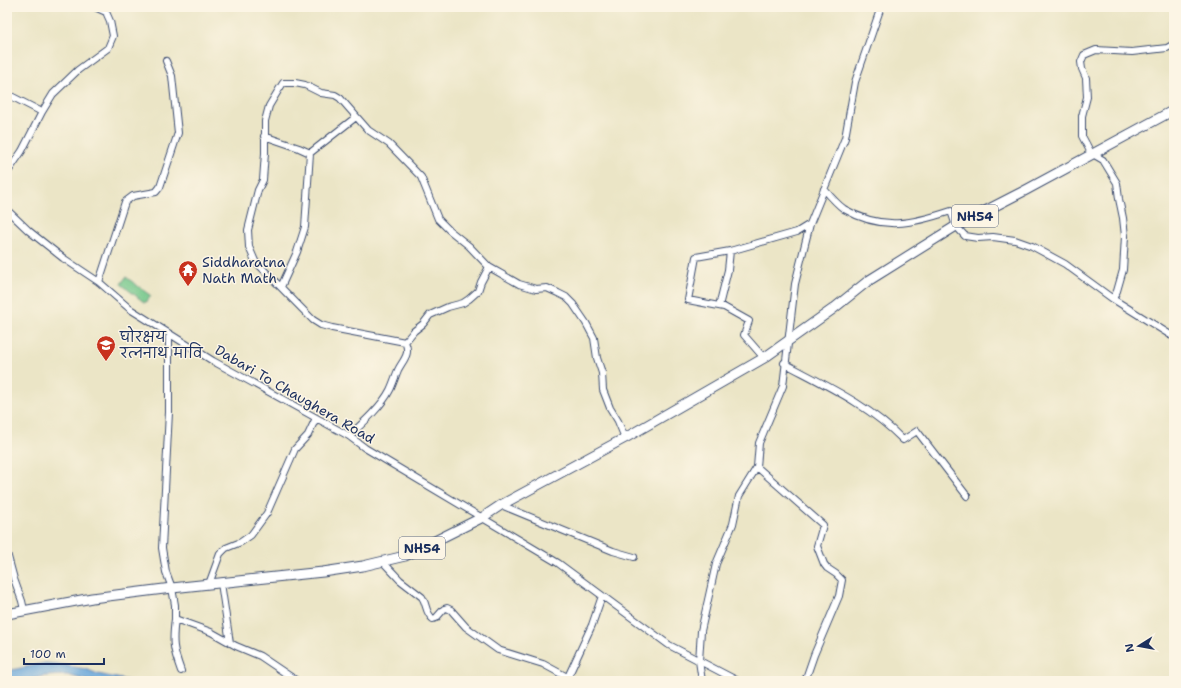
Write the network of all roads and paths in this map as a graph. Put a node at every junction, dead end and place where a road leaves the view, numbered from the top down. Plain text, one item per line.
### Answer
1 (95, 7) edge
2 (880, 7) edge
3 (1174, 44) edge
4 (166, 61) dead end
5 (7, 94) edge
6 (1174, 110) edge
7 (42, 112) junction
8 (356, 117) junction
9 (264, 136) junction
10 (310, 153) junction
11 (1092, 154) junction
12 (7, 173) edge
13 (824, 190) junction
14 (7, 210) edge
15 (810, 224) junction
16 (956, 226) junction
17 (730, 251) junction
18 (489, 267) junction
19 (99, 282) junction
20 (281, 287) junction
21 (1113, 299) junction
22 (719, 306) junction
23 (169, 334) junction
24 (1174, 335) edge
25 (788, 341) junction
26 (405, 342) junction
27 (764, 358) junction
28 (784, 363) junction
29 (316, 418) junction
30 (349, 436) junction
31 (625, 438) junction
32 (757, 467) junction
33 (967, 496) dead end
34 (501, 505) junction
35 (483, 517) junction
36 (7, 553) edge
37 (634, 557) dead end
38 (383, 562) junction
39 (221, 582) junction
40 (209, 584) junction
41 (172, 588) junction
42 (602, 596) junction
43 (24, 610) junction
44 (7, 614) edge
45 (175, 619) junction
46 (230, 643) junction
47 (700, 661) junction
48 (181, 671) dead end
49 (569, 680) edge
50 (297, 681) edge
51 (702, 681) edge
52 (738, 681) edge
53 (805, 681) edge

1 - 7 street
2 - 13 street
3 - 11 street
4 - 19 street
5 - 7 street
6 - 11 main road, NH54
7 - 12 street
8 - 9 street
8 - 10 street
8 - 18 street
9 - 10 street
9 - 20 street
10 - 20 street
11 - 16 main road, NH54
11 - 21 street
13 - 15 street
13 - 16 street
14 - 19 street, Dabari To Chaughera Road
15 - 17 street
15 - 25 street
16 - 21 street
16 - 25 main road, NH54
17 - 22 street
17 - 22 street
18 - 26 street
18 - 31 street
19 - 23 street, Dabari To Chaughera Road
20 - 26 street
21 - 24 street
22 - 27 street
23 - 29 street, Dabari To Chaughera Road
23 - 41 street
25 - 27 main road, NH54
25 - 28 street
26 - 30 street
27 - 31 main road, NH54
28 - 32 street
28 - 33 street
29 - 30 street, Dabari To Chaughera Road
29 - 40 street
30 - 35 street, Dabari To Chaughera Road
31 - 34 main road, NH54
32 - 47 street
32 - 53 street
34 - 35 main road, NH54
34 - 37 street
35 - 38 main road, NH54
35 - 42 street, Dabari To Chaughera Road
36 - 43 street
38 - 39 main road, NH54
38 - 49 street
39 - 40 main road, NH54
39 - 46 street
40 - 41 main road, NH54
41 - 43 main road, NH54
41 - 45 street
42 - 47 street, Dabari To Chaughera Road
42 - 49 street
43 - 44 main road, NH54
45 - 46 street
45 - 48 street
46 - 50 street
47 - 51 street
47 - 52 street, Dabari To Chaughera Road

